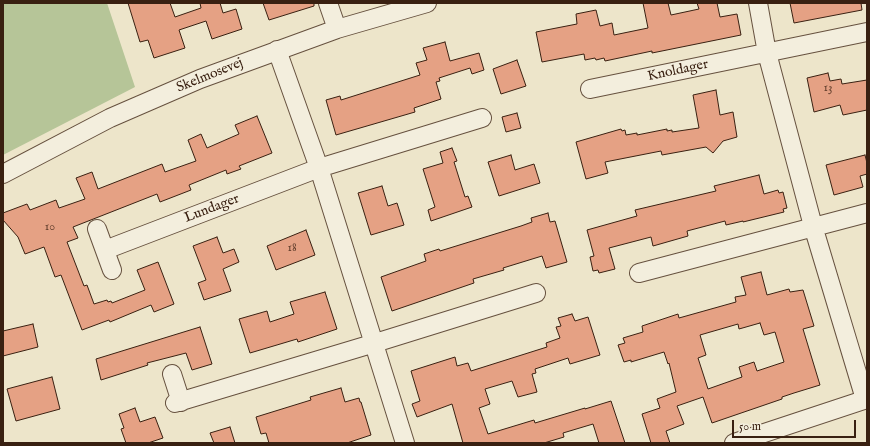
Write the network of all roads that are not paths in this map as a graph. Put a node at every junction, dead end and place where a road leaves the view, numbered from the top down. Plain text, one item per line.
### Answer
1 (328, 3) edge
2 (427, 3) edge
3 (758, 3) edge
4 (337, 29) junction
5 (867, 32) edge
6 (277, 50) junction
7 (767, 52) junction
8 (590, 89) dead end
9 (482, 118) dead end
10 (319, 168) junction
11 (3, 174) edge
12 (867, 213) edge
13 (813, 226) junction
14 (97, 229) dead end
15 (105, 250) junction
16 (112, 270) dead end
17 (639, 273) dead end
18 (536, 293) dead end
19 (375, 343) junction
20 (172, 374) dead end
21 (866, 399) edge
22 (405, 443) edge
23 (734, 443) edge

1 - 4 street
2 - 4 street, Skelmosevej
3 - 7 street
4 - 6 street, Skelmosevej
5 - 7 street, Knoldager
6 - 10 street
6 - 11 street, Skelmosevej
7 - 8 street, Knoldager
7 - 13 street
9 - 10 street, Lundager
10 - 15 street, Lundager
10 - 19 street
12 - 13 street
13 - 17 street
13 - 21 street
14 - 15 street
15 - 16 street
18 - 19 street
19 - 20 street
19 - 22 street
21 - 23 street

